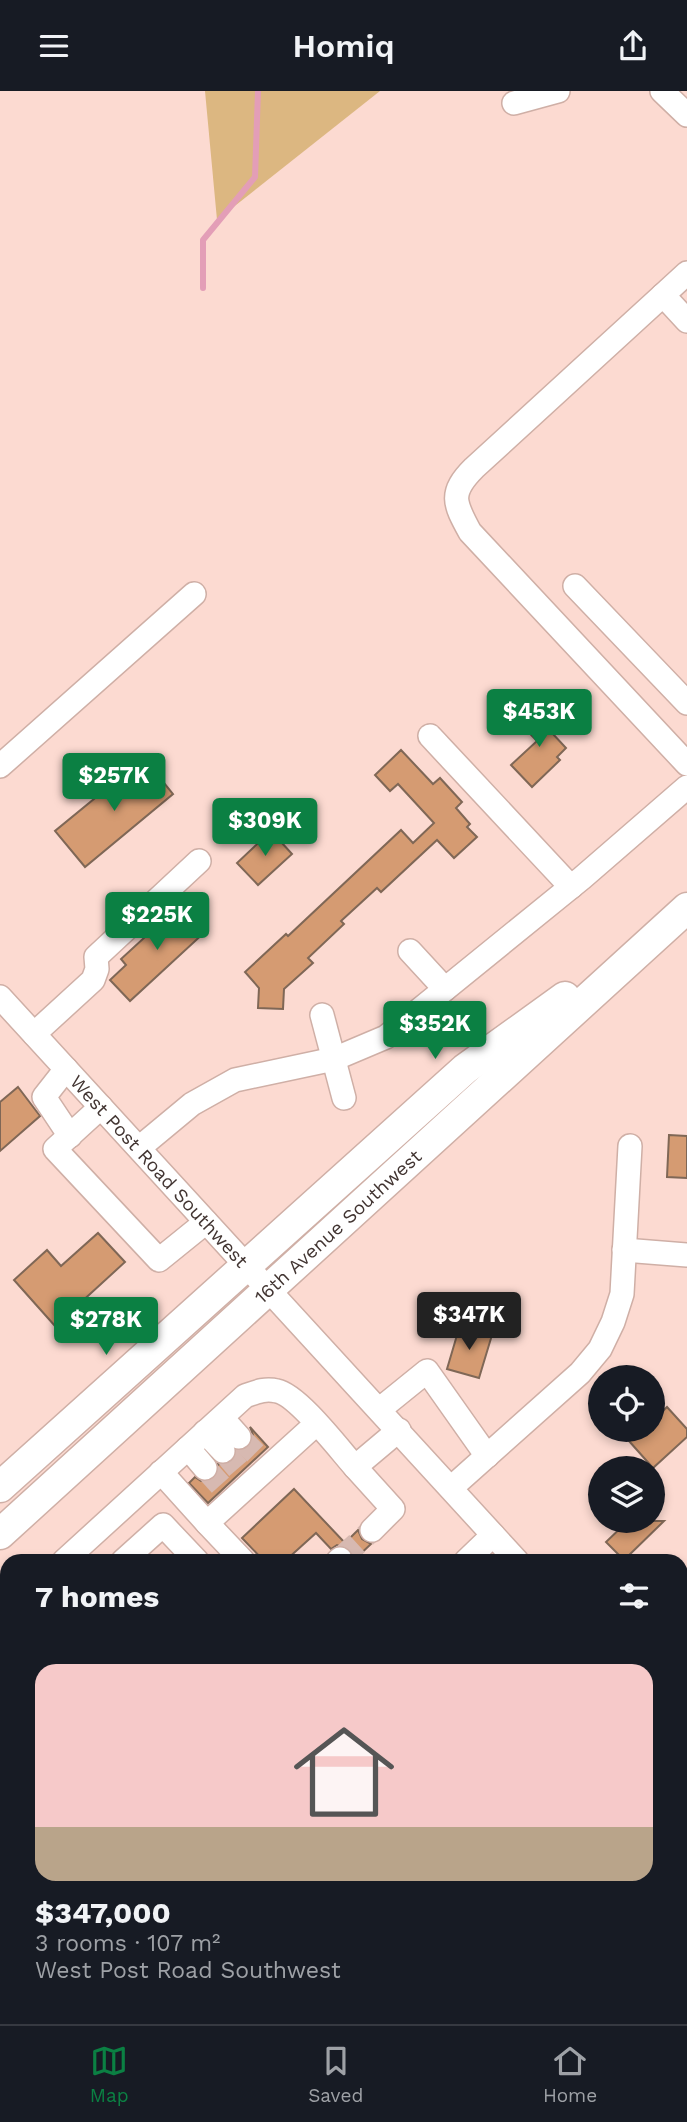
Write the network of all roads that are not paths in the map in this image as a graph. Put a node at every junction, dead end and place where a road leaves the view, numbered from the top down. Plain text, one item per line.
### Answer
1 (558, 91) edge
2 (662, 91) edge
3 (514, 103) dead end
4 (687, 115) edge
5 (687, 272) edge
6 (663, 295) junction
7 (687, 321) edge
8 (575, 586) dead end
9 (194, 594) dead end
10 (687, 703) edge
11 (430, 736) dead end
12 (687, 764) edge
13 (0, 766) edge
14 (687, 787) edge
15 (199, 861) dead end
16 (571, 887) junction
17 (681, 913) edge
18 (410, 951) dead end
19 (444, 989) junction
20 (0, 997) edge
21 (322, 1015) dead end
22 (34, 1034) junction
23 (334, 1059) junction
24 (66, 1069) junction
25 (344, 1098) dead end
26 (101, 1107) junction
27 (70, 1136) junction
28 (629, 1146) dead end
29 (139, 1148) junction
30 (206, 1222) junction
31 (624, 1250) junction
32 (687, 1255) edge
33 (246, 1265) junction
34 (269, 1290) junction
35 (380, 1409) junction
36 (316, 1424) junction
37 (399, 1430) junction
38 (205, 1433) junction
39 (231, 1444) tunnel mouth
40 (487, 1456) junction
41 (355, 1467) junction
42 (205, 1468) tunnel mouth
43 (161, 1472) junction
44 (0, 1487) edge
45 (451, 1488) junction
46 (207, 1523) junction
47 (372, 1530) tunnel mouth
48 (0, 1534) edge
49 (493, 1535) junction
50 (72, 1554) edge
51 (131, 1554) edge
52 (191, 1554) edge
53 (236, 1554) edge
54 (473, 1554) edge
55 (511, 1554) edge

1 - 3 street
2 - 4 street
5 - 6 street
6 - 7 street
6 - 12 street
8 - 10 street
9 - 13 street
11 - 16 street
14 - 16 street
15 - 22 street
16 - 19 street
17 - 33 main road, 16th Avenue Southwest
17 - 34 main road, 16th Avenue Southwest
18 - 19 street
19 - 23 street
20 - 22 street, West Post Road Southwest
21 - 23 street
22 - 24 street, West Post Road Southwest
23 - 25 street
23 - 29 street
24 - 26 street, West Post Road Southwest
24 - 27 street
26 - 27 street
26 - 29 street, West Post Road Southwest
27 - 30 street
28 - 31 street
29 - 30 street, West Post Road Southwest
30 - 33 street, West Post Road Southwest
31 - 32 street
31 - 40 street
33 - 34 street, West Post Road Southwest
33 - 44 main road, 16th Avenue Southwest
34 - 35 street, West Post Road Southwest
34 - 48 main road, 16th Avenue Southwest
35 - 37 street, West Post Road Southwest
35 - 40 street
36 - 38 street
36 - 41 street
36 - 46 street
37 - 41 street
37 - 45 street, West Post Road Southwest
38 - 39 street
38 - 42 street
38 - 43 street
40 - 45 street
41 - 47 street
43 - 46 street
43 - 50 street
45 - 49 street, West Post Road Southwest
46 - 53 street
49 - 54 street
49 - 55 street, West Post Road Southwest
51 - 52 street

